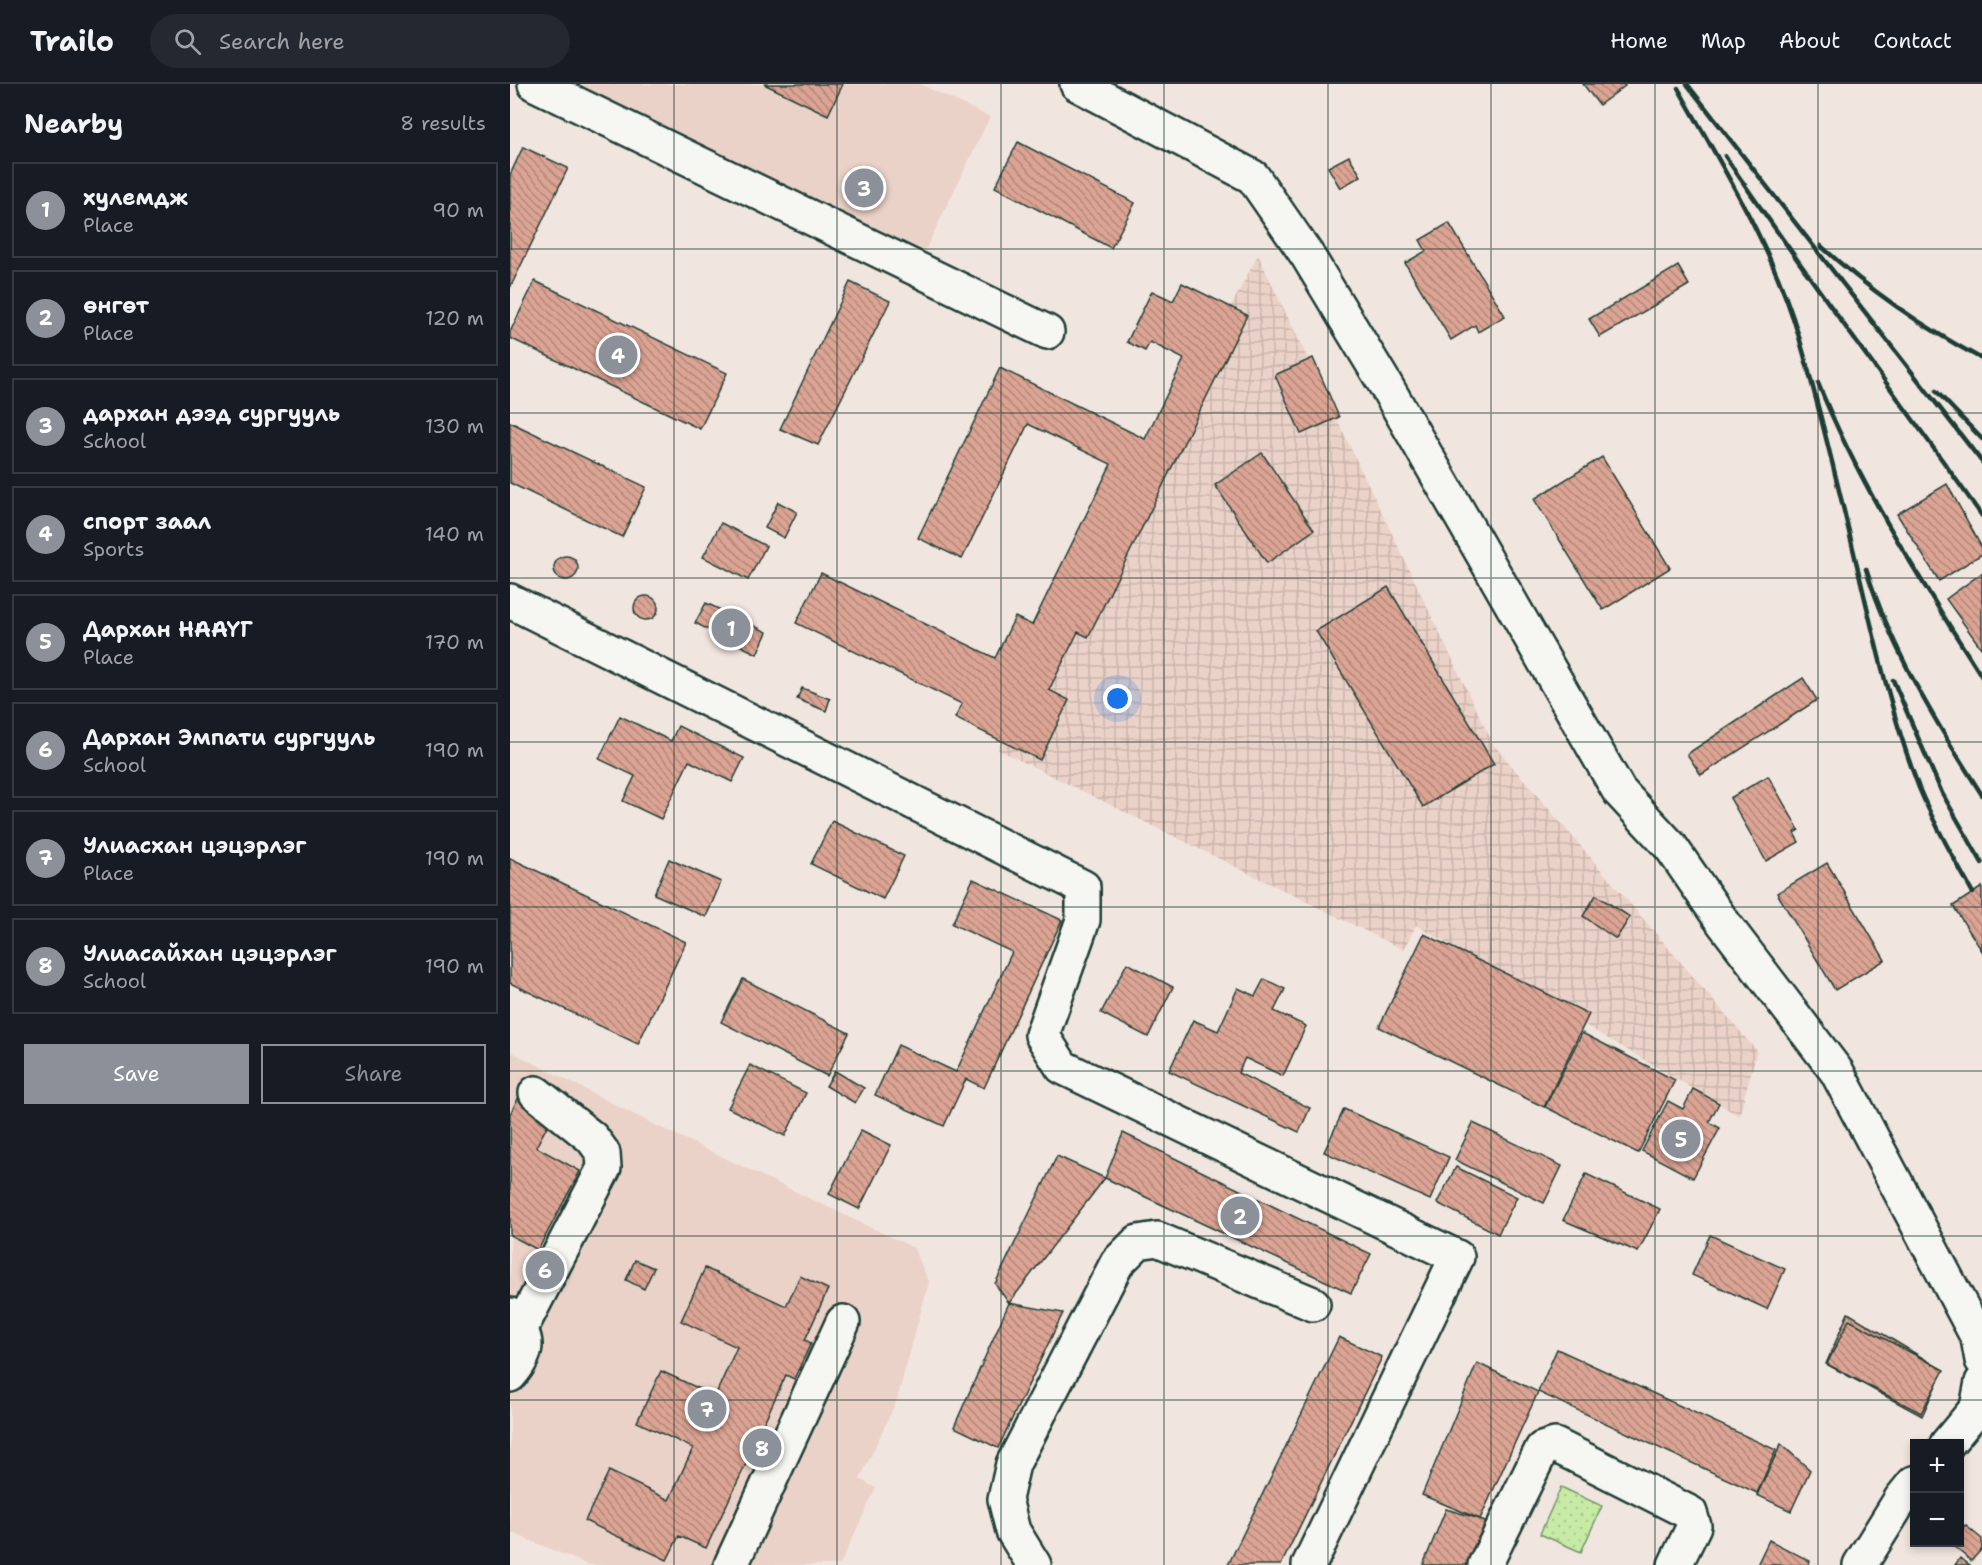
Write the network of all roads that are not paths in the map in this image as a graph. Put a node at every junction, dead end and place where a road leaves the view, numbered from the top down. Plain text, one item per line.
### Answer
1 (535, 84) edge
2 (1077, 84) edge
3 (1047, 332) dead end
4 (510, 601) edge
5 (536, 1093) dead end
6 (1313, 1304) dead end
7 (516, 1322) edge
8 (843, 1322) dead end
9 (1982, 1360) edge
10 (510, 1375) edge
11 (1980, 1399) edge
12 (1950, 1439) edge
13 (1910, 1488) edge
14 (731, 1565) edge
15 (1034, 1565) edge
16 (1309, 1565) edge
17 (1485, 1565) edge
18 (1675, 1565) edge
19 (1860, 1565) edge

1 - 3 street
2 - 9 street
4 - 16 street
5 - 7 street
6 - 15 street
7 - 10 street
8 - 14 street
11 - 12 street
13 - 19 street
17 - 18 street

